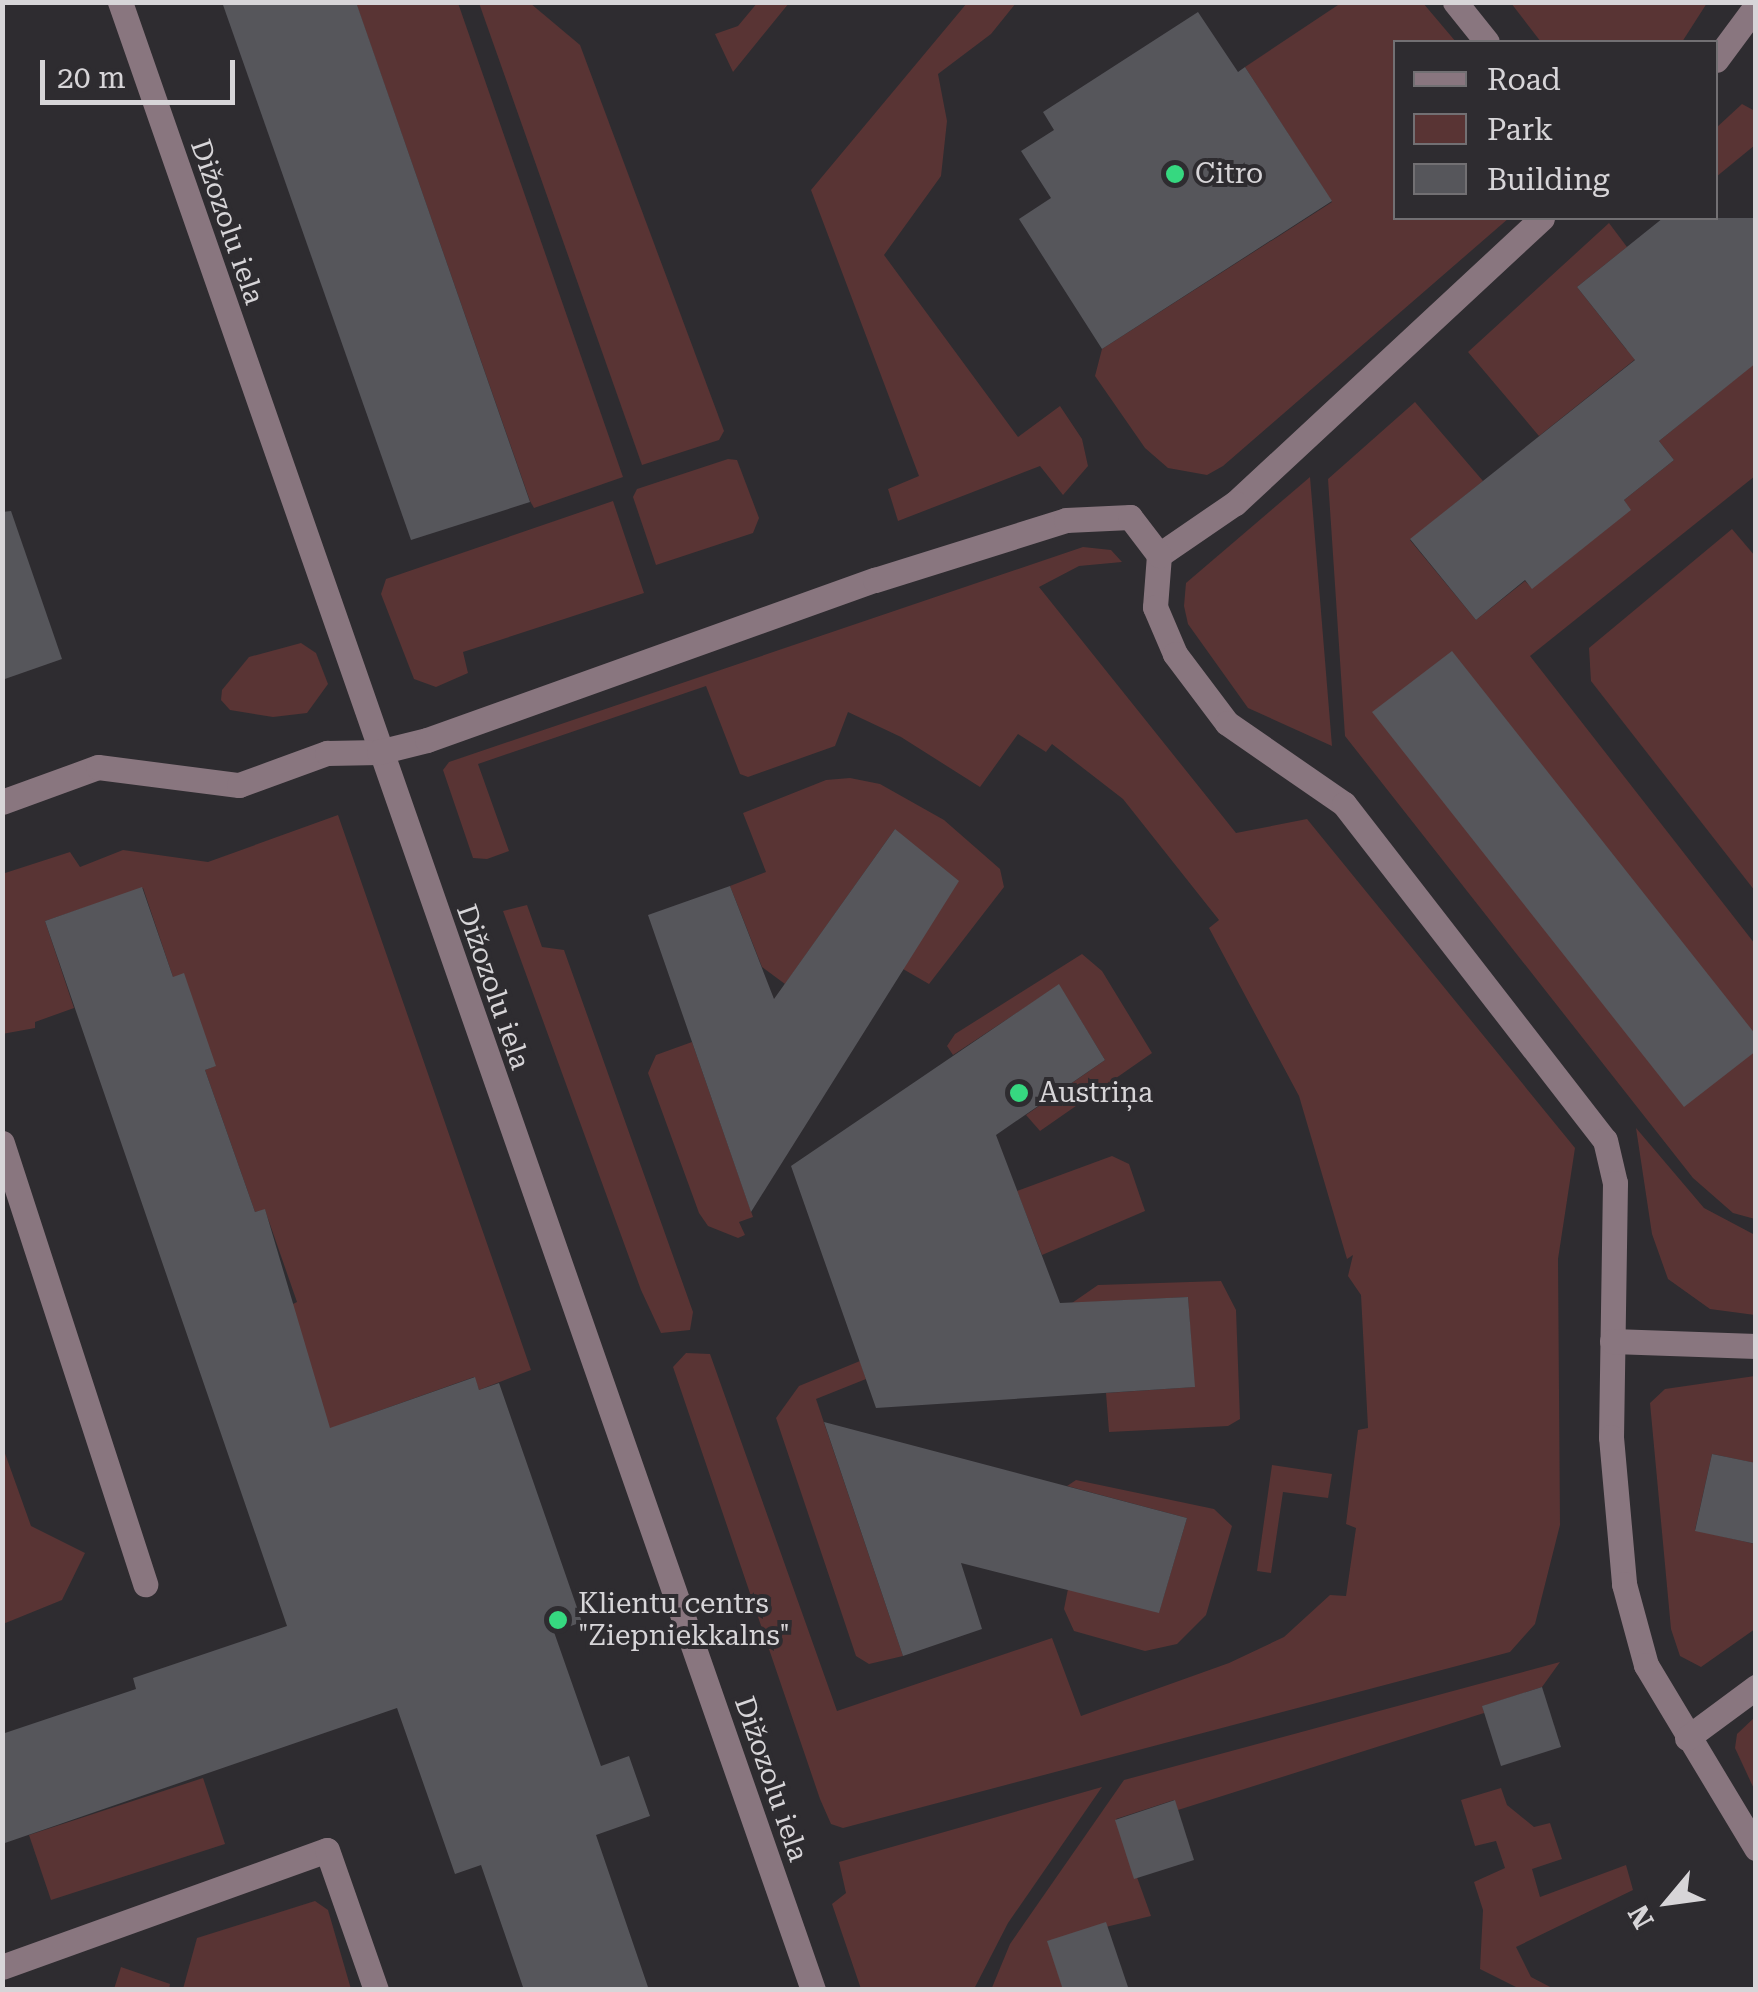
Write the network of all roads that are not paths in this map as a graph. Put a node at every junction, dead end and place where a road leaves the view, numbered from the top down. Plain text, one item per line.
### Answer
1 (120, 2) edge
2 (1454, 2) edge
3 (1756, 6) edge
4 (1485, 40) edge
5 (1718, 57) edge
6 (1540, 220) edge
7 (1159, 555) junction
8 (379, 752) junction
9 (2, 802) edge
10 (2, 1143) edge
11 (1612, 1341) junction
12 (1756, 1346) edge
13 (145, 1584) dead end
14 (1756, 1687) edge
15 (1687, 1738) junction
16 (1756, 1848) edge
17 (2, 1967) edge
18 (376, 1990) edge
19 (813, 1990) edge

1 - 8 street, Dižozolu iela
2 - 4 street
3 - 5 street
6 - 7 street
7 - 8 street
7 - 11 street
8 - 9 street
8 - 19 street, Dižozolu iela
10 - 13 street
11 - 12 street
11 - 15 street
14 - 15 street
15 - 16 street
17 - 18 street

